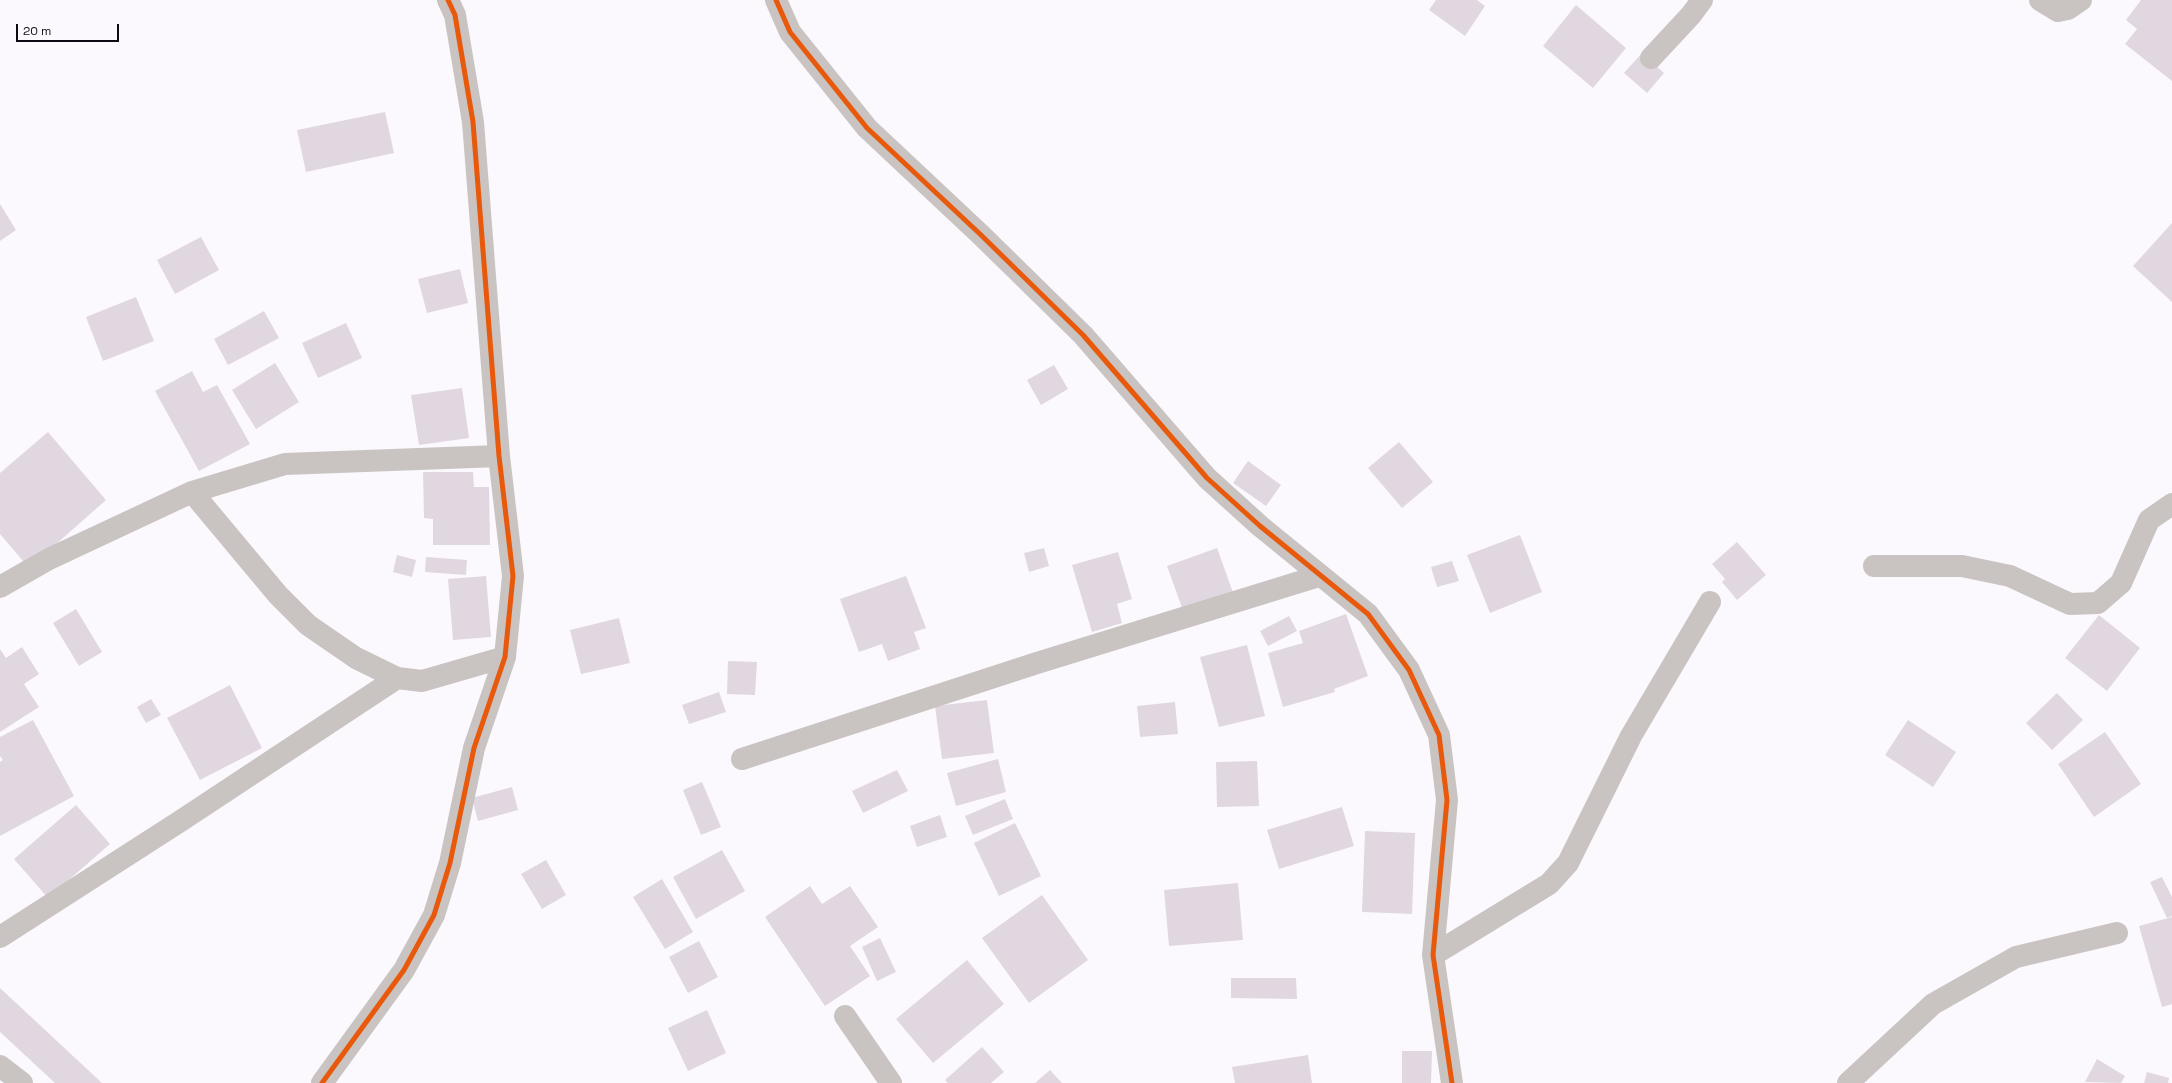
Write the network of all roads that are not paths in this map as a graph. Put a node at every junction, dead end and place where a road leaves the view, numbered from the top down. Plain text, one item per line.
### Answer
1 (448, 0) edge
2 (776, 0) edge
3 (1702, 0) edge
4 (2040, 0) edge
5 (2081, 0) edge
6 (1651, 58) dead end
7 (499, 456) junction
8 (192, 492) junction
9 (2172, 504) edge
10 (1874, 566) dead end
11 (1319, 576) junction
12 (0, 587) edge
13 (1710, 602) dead end
14 (505, 657) junction
15 (397, 678) junction
16 (742, 759) dead end
17 (2117, 933) dead end
18 (0, 937) edge
19 (1433, 955) junction
20 (845, 1016) dead end
21 (0, 1066) edge
22 (22, 1083) edge
23 (322, 1083) edge
24 (891, 1083) edge
25 (1452, 1083) edge
26 (1848, 1083) edge

1 - 7 street
2 - 11 street
3 - 6 street
4 - 5 street
7 - 8 street
7 - 14 street
8 - 12 street
8 - 15 street
9 - 10 street
11 - 16 street
11 - 19 street
13 - 19 street
14 - 15 street
14 - 23 street
15 - 18 street
17 - 26 street
19 - 25 street
20 - 24 street
21 - 22 street

